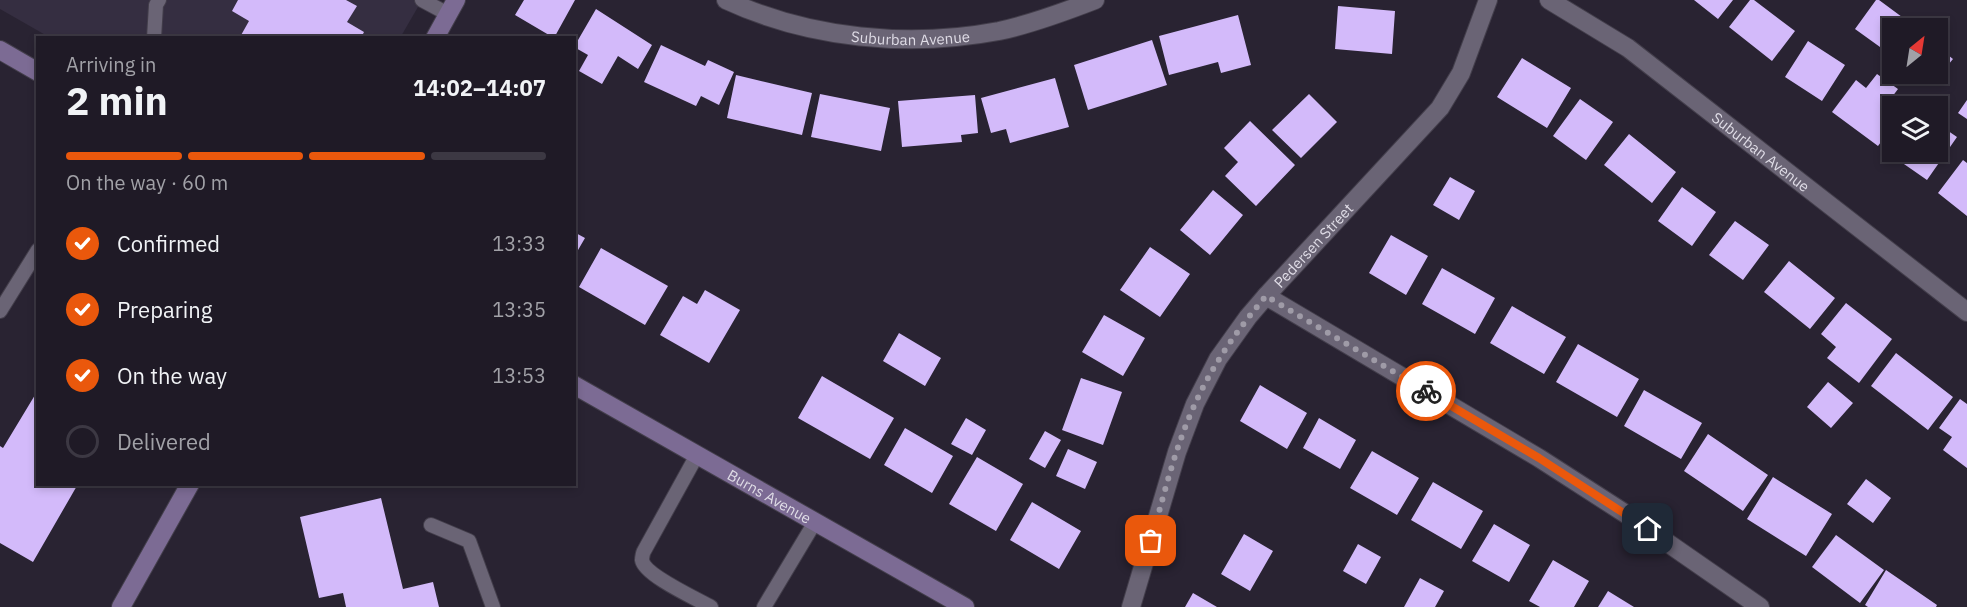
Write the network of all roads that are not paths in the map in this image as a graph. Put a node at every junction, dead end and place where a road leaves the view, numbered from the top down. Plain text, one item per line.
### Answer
1 (422, 0) edge
2 (726, 0) edge
3 (1095, 0) edge
4 (1488, 0) edge
5 (1549, 0) edge
6 (153, 2) edge
7 (452, 7) edge
8 (154, 36) edge
9 (436, 36) edge
10 (0, 50) edge
11 (36, 71) edge
12 (36, 253) edge
13 (1266, 296) junction
14 (0, 311) edge
15 (1967, 312) edge
16 (576, 386) edge
17 (697, 455) junction
18 (189, 486) edge
19 (815, 522) junction
20 (431, 525) dead end
21 (121, 607) edge
22 (493, 607) edge
23 (711, 607) edge
24 (764, 607) edge
25 (965, 607) edge
26 (1131, 607) edge
27 (1760, 607) edge

1 - 7 lane
2 - 3 street, Suburban Avenue
4 - 13 street, Pedersen Street
5 - 15 street, Suburban Avenue
6 - 8 lane
7 - 9 street
10 - 11 street
12 - 14 lane
13 - 26 street, Pedersen Street
13 - 27 street
16 - 17 street, Burns Avenue
17 - 19 street, Burns Avenue
17 - 23 lane
18 - 21 street
19 - 24 lane
19 - 25 street, Burns Avenue
20 - 22 lane

